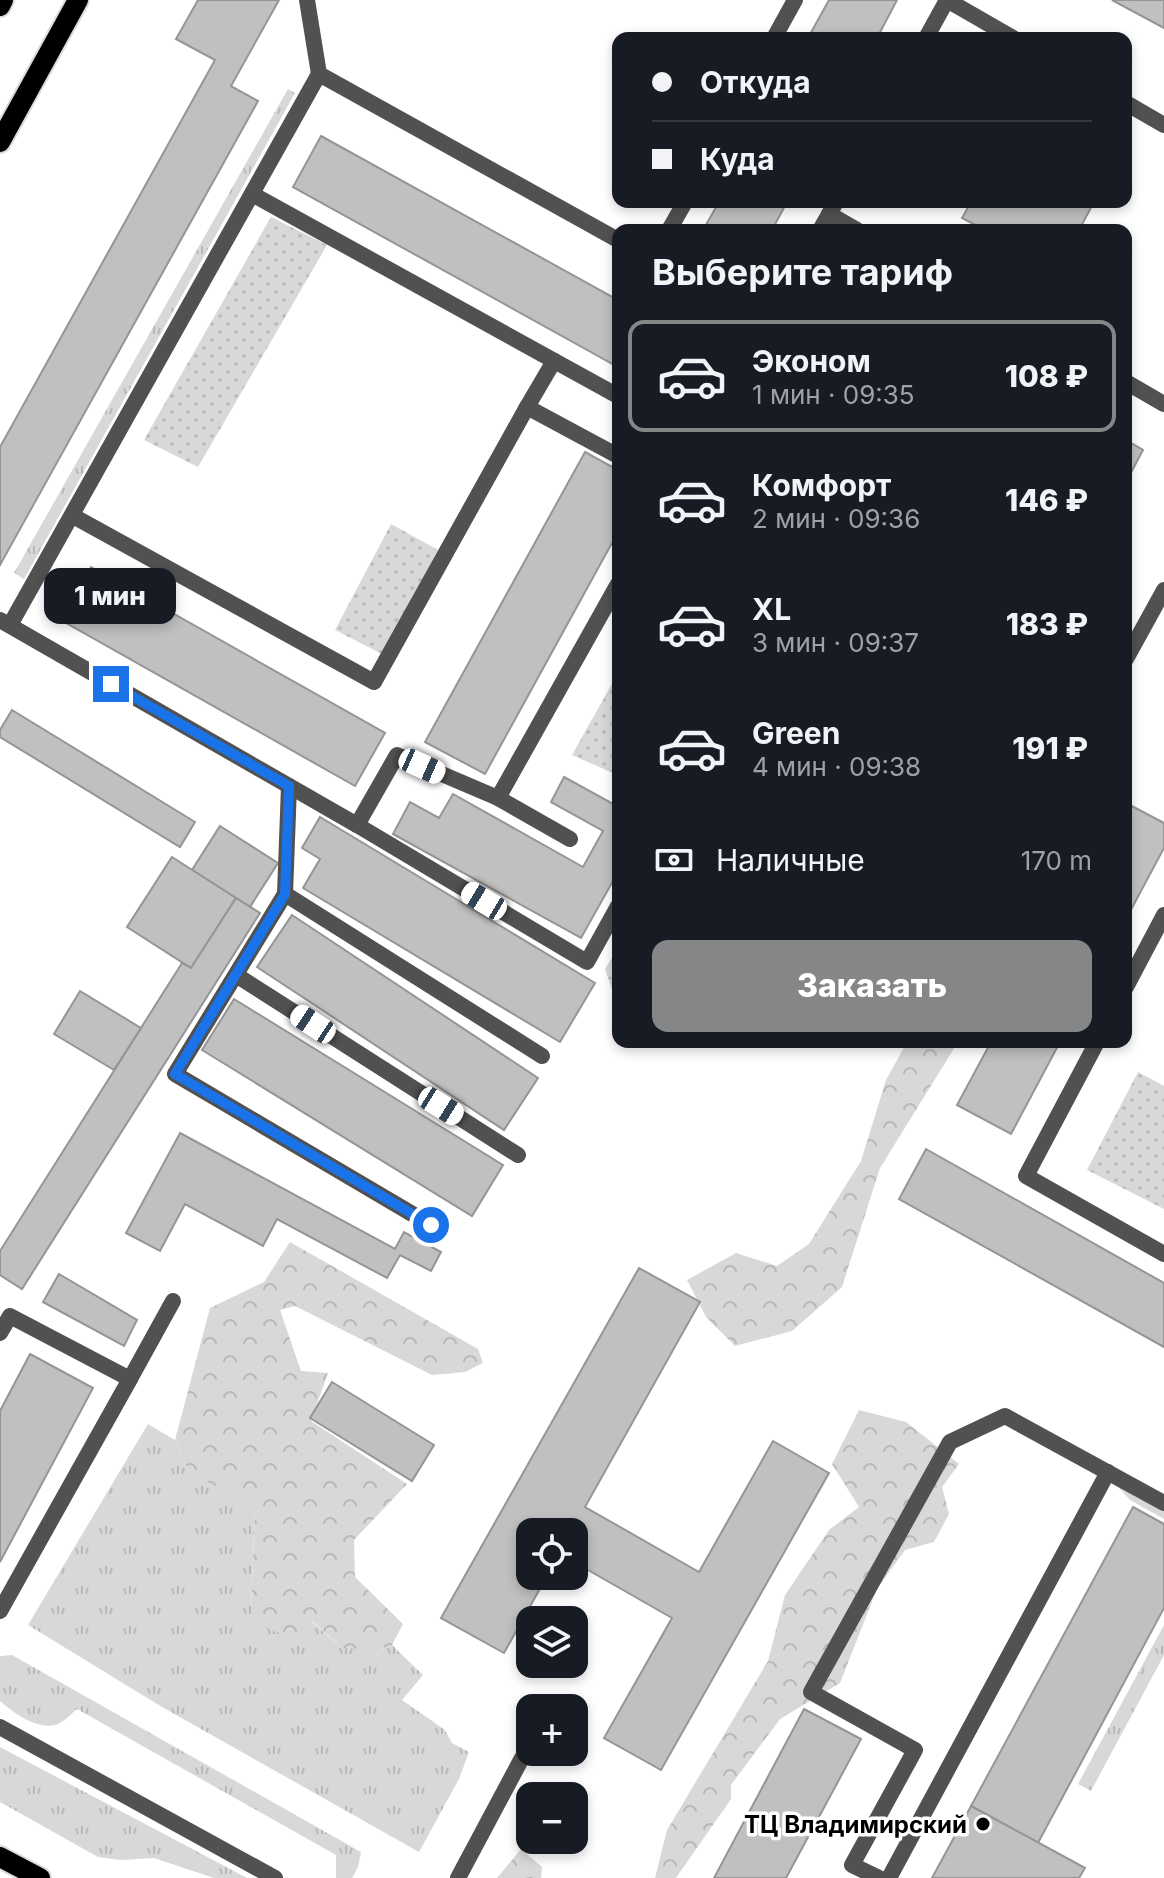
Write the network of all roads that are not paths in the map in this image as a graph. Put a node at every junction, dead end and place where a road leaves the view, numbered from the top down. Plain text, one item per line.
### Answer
1 (78, 0) edge
2 (307, 0) edge
3 (795, 0) edge
4 (947, 0) edge
5 (777, 32) edge
6 (929, 32) edge
7 (1003, 32) edge
8 (319, 74) junction
9 (1132, 106) edge
10 (1164, 125) edge
11 (0, 142) edge
12 (252, 194) junction
13 (832, 208) edge
14 (850, 224) edge
15 (612, 237) edge
16 (554, 361) junction
17 (1132, 385) edge
18 (612, 393) edge
19 (1164, 404) edge
20 (527, 407) junction
21 (612, 453) edge
22 (73, 516) junction
23 (1164, 590) edge
24 (612, 595) edge
25 (5, 623) edge
26 (1132, 648) edge
27 (289, 786) junction
28 (498, 798) junction
29 (357, 825) junction
30 (570, 839) dead end
31 (285, 894) junction
32 (1164, 915) edge
33 (612, 917) edge
34 (236, 975) junction
35 (1132, 976) edge
36 (1094, 1048) edge
37 (542, 1056) dead end
38 (518, 1155) dead end
39 (431, 1225) dead end
40 (1164, 1254) edge
41 (173, 1301) dead end
42 (0, 1333) edge
43 (130, 1379) junction
44 (1108, 1472) junction
45 (1164, 1503) edge
46 (0, 1611) edge
47 (0, 1727) edge
48 (518, 1766) edge
49 (0, 1857) edge
50 (40, 1878) edge
51 (275, 1878) edge
52 (458, 1878) edge
53 (879, 1878) edge
54 (889, 1878) edge

1 - 11 main road
2 - 8 street
3 - 5 street
4 - 6 street
4 - 7 street
8 - 12 street
8 - 15 street
9 - 10 street
12 - 16 street
12 - 22 street
13 - 14 street
16 - 18 street
16 - 20 street
17 - 19 street
20 - 21 street
20 - 22 street
22 - 25 street
23 - 26 street
24 - 28 street
25 - 27 street
27 - 29 street
27 - 31 street
28 - 29 street
28 - 30 street
29 - 33 street
31 - 34 street
31 - 37 street
32 - 35 street
34 - 38 street
34 - 39 street
36 - 40 street
41 - 43 street
42 - 43 street
43 - 46 street
44 - 45 street
44 - 53 street
44 - 54 street
47 - 51 street
48 - 52 street
49 - 50 main road

